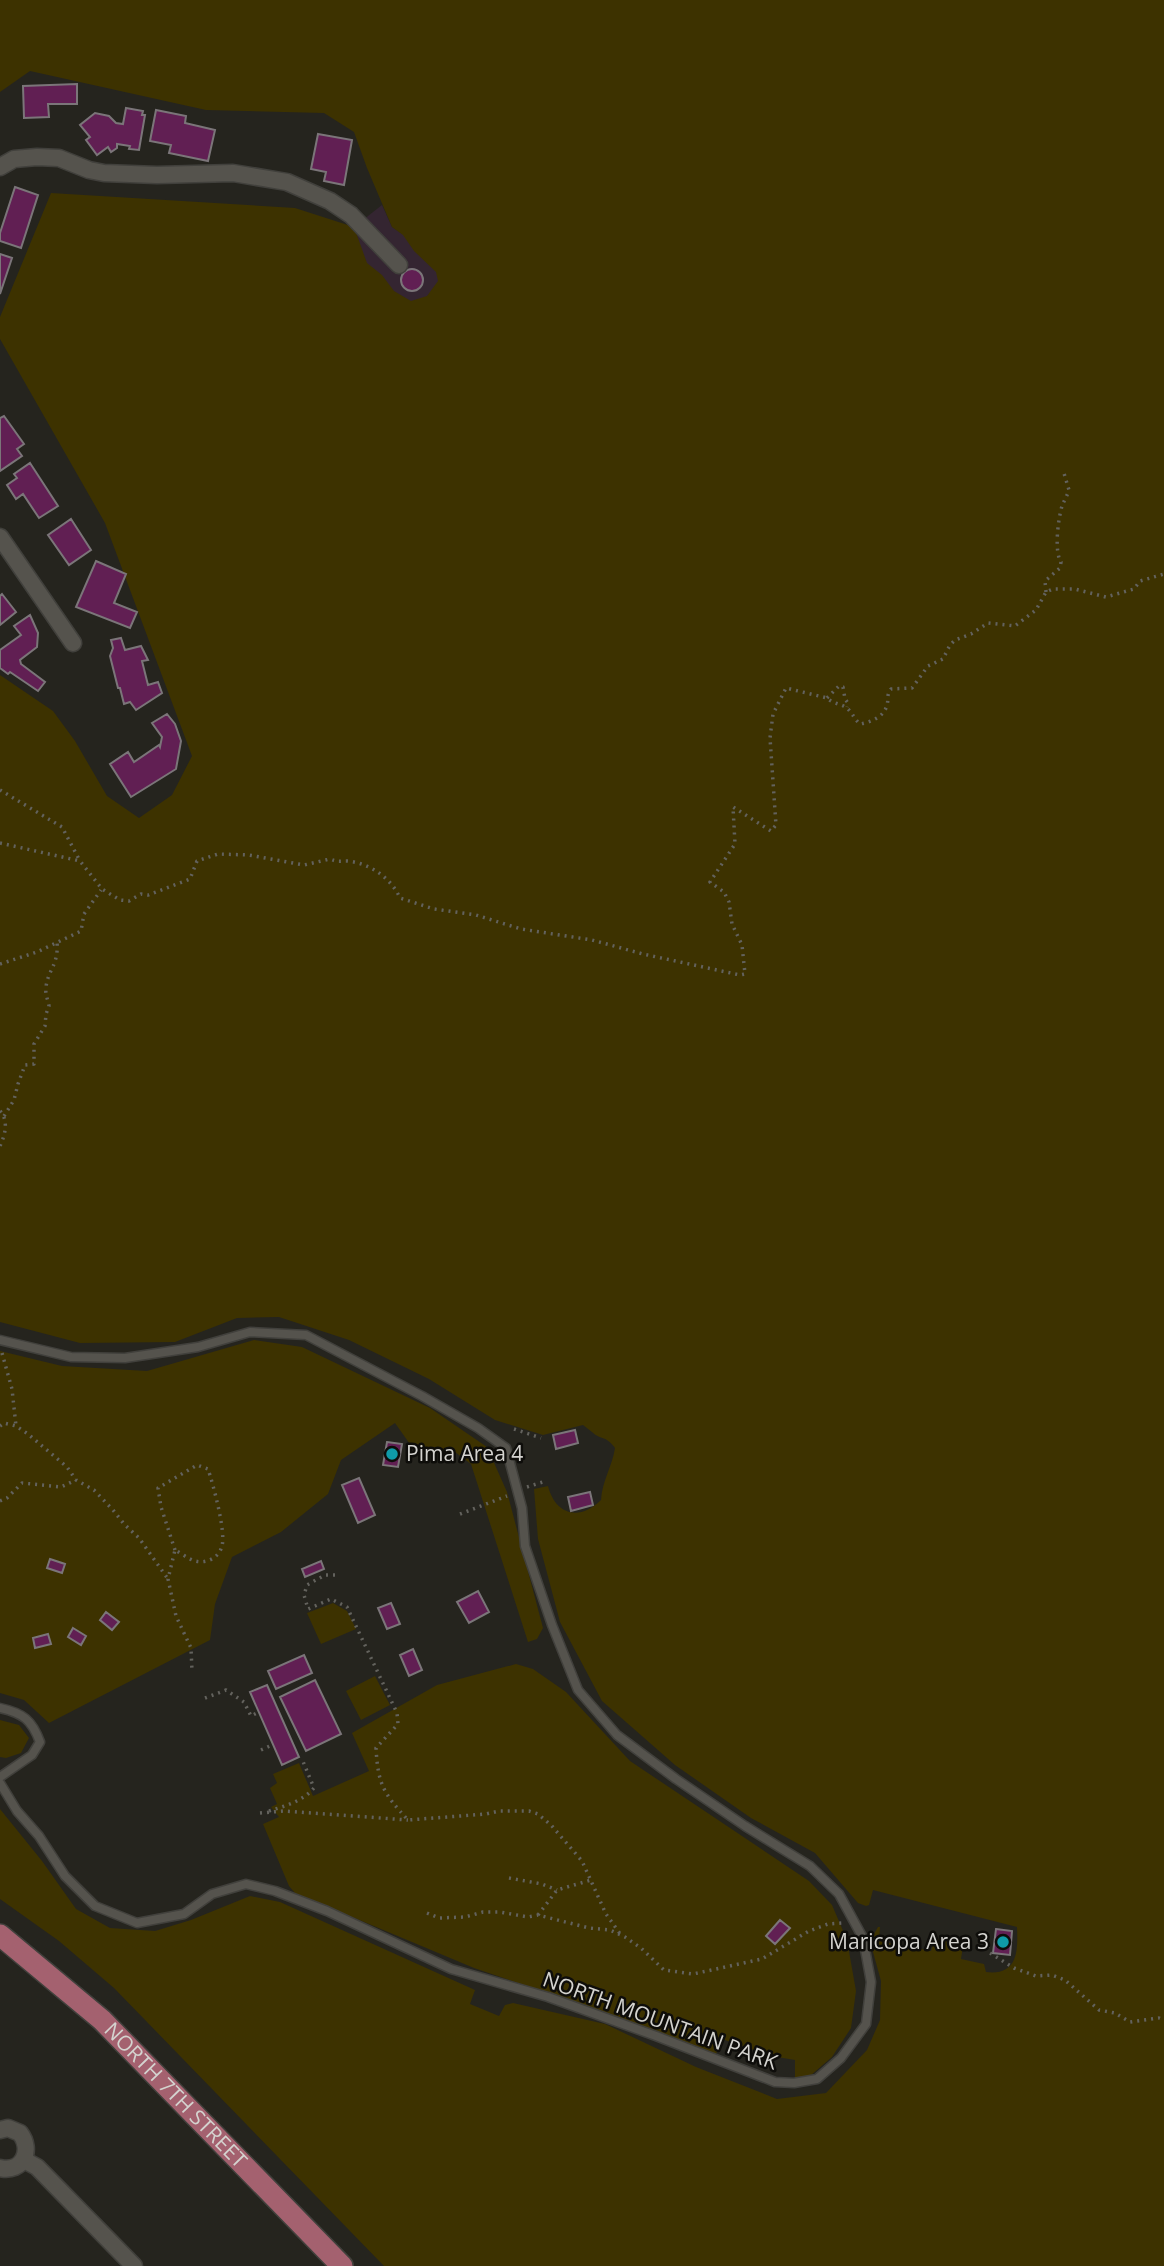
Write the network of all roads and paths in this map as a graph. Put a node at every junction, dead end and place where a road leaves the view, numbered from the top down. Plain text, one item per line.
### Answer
1 (0, 167) edge
2 (399, 265) dead end
3 (1063, 470) dead end
4 (0, 537) edge
5 (1164, 574) edge
6 (1046, 592) junction
7 (73, 643) dead end
8 (827, 698) junction
9 (847, 707) junction
10 (0, 790) edge
11 (0, 844) edge
12 (80, 862) junction
13 (102, 889) junction
14 (57, 942) junction
15 (0, 964) edge
16 (0, 1111) edge
17 (4, 1116) junction
18 (0, 1146) edge
19 (0, 1340) edge
20 (0, 1350) edge
21 (0, 1426) edge
22 (16, 1426) junction
23 (514, 1429) dead end
24 (541, 1438) dead end
25 (76, 1480) junction
26 (546, 1481) dead end
27 (519, 1491) junction
28 (0, 1501) edge
29 (460, 1514) dead end
30 (175, 1550) junction
31 (335, 1575) dead end
32 (168, 1579) junction
33 (192, 1671) dead end
34 (205, 1698) dead end
35 (0, 1707) edge
36 (259, 1712) dead end
37 (272, 1745) dead end
38 (261, 1750) dead end
39 (302, 1759) dead end
40 (0, 1777) edge
41 (0, 1783) edge
42 (408, 1820) junction
43 (509, 1878) dead end
44 (591, 1880) junction
45 (557, 1890) junction
46 (427, 1913) dead end
47 (538, 1915) junction
48 (854, 1922) junction
49 (0, 1935) edge
50 (621, 1935) junction
51 (985, 1940) dead end
52 (1164, 2020) edge
53 (0, 2130) edge
54 (24, 2160) junction
55 (0, 2168) edge
56 (336, 2264) edge
57 (134, 2266) edge

1 - 2 street
3 - 6 path
4 - 7 street
5 - 6 path
6 - 9 path
8 - 9 path
8 - 9 path
8 - 13 path
10 - 12 path
11 - 12 path
12 - 13 path
13 - 14 path
14 - 15 path
14 - 17 path
16 - 17 path
17 - 18 path
19 - 27 lane, NORTH MOUNTAIN PARK
20 - 22 path
21 - 22 path
22 - 25 path
23 - 24 path
25 - 28 path
25 - 32 path
26 - 27 path
27 - 29 path
27 - 48 lane, NORTH MOUNTAIN PARK
30 - 30 path
30 - 32 path
31 - 42 path
32 - 33 path
34 - 36 path
35 - 40 lane
37 - 38 path
39 - 42 path
41 - 48 lane, NORTH MOUNTAIN PARK
42 - 44 path
43 - 45 path
44 - 45 path
44 - 50 path
45 - 47 path
46 - 47 path
47 - 50 path
48 - 50 path
49 - 56 main road, NORTH 7TH STREET
51 - 52 path
53 - 54 street
54 - 55 street
54 - 57 street

